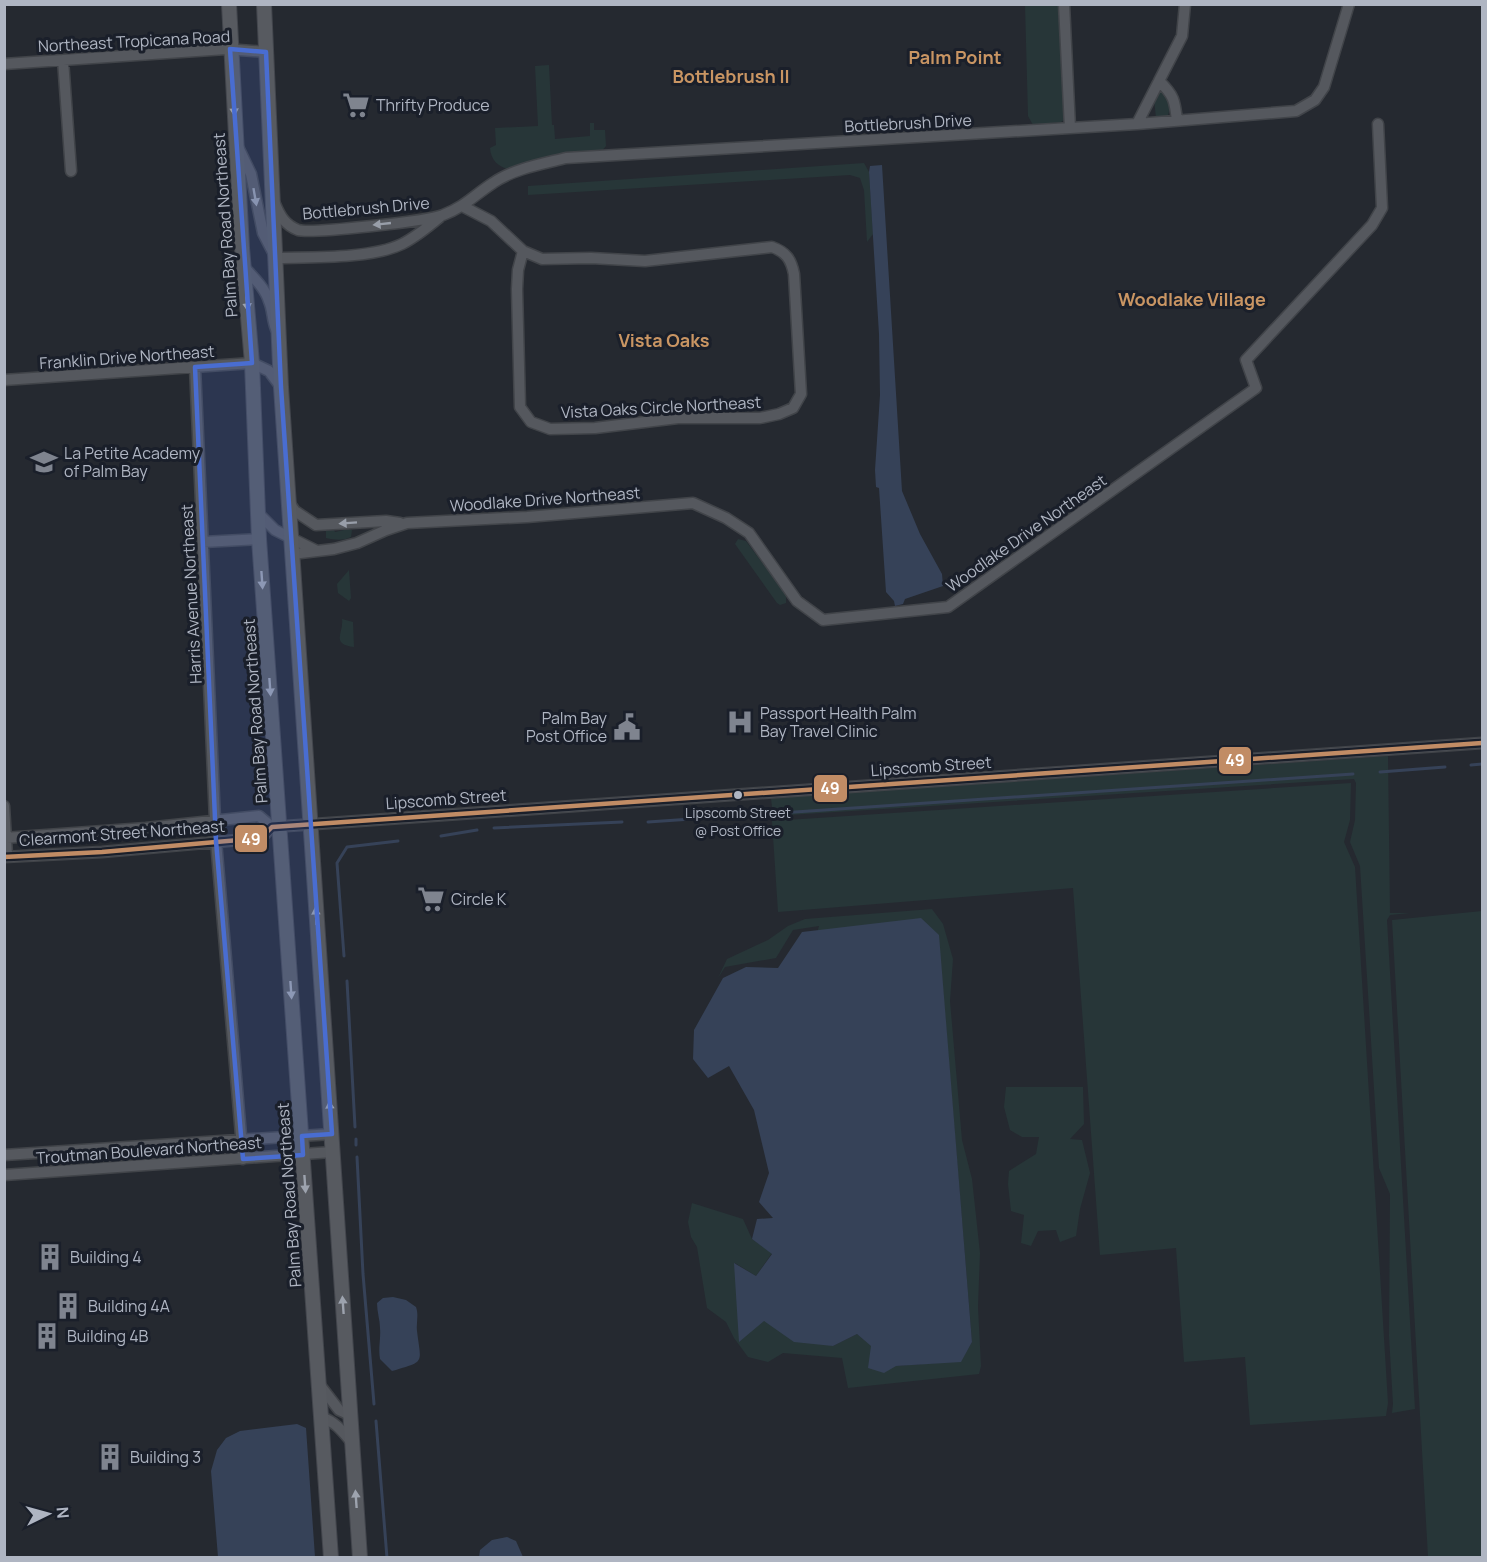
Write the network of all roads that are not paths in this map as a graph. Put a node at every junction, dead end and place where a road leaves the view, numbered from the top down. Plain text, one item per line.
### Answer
1 (228, 4) edge
2 (264, 4) edge
3 (1065, 4) edge
4 (1185, 4) edge
5 (1349, 4) edge
6 (230, 49) junction
7 (266, 52) junction
8 (63, 60) junction
9 (4, 64) edge
10 (1159, 81) junction
11 (1177, 121) junction
12 (1137, 124) junction
13 (1377, 124) dead end
14 (1070, 128) junction
15 (236, 143) junction
16 (71, 171) dead end
17 (273, 201) junction
18 (464, 207) junction
19 (440, 217) junction
20 (523, 251) junction
21 (276, 258) junction
22 (244, 267) junction
23 (279, 334) junction
24 (252, 363) junction
25 (195, 367) junction
26 (4, 380) edge
27 (281, 387) junction
28 (288, 500) junction
29 (258, 513) junction
30 (406, 523) junction
31 (291, 538) junction
32 (259, 539) junction
33 (203, 542) junction
34 (319, 551) junction
35 (292, 554) junction
36 (1482, 743) edge
37 (4, 806) edge
38 (215, 820) junction
39 (310, 824) junction
40 (276, 827) junction
41 (6, 838) edge
42 (216, 841) junction
43 (6, 857) edge
44 (332, 1134) junction
45 (302, 1136) junction
46 (242, 1140) junction
47 (332, 1152) junction
48 (4, 1155) edge
49 (303, 1155) junction
50 (243, 1159) junction
51 (4, 1175) edge
52 (319, 1384) junction
53 (350, 1415) junction
54 (321, 1417) junction
55 (353, 1444) junction
56 (331, 1557) edge
57 (360, 1557) edge

1 - 6 main road, Palm Bay Road Northeast
2 - 7 main road
3 - 14 street
4 - 10 street
5 - 11 street, Bottlebrush Drive
6 - 7 street, Northeast Tropicana Road
6 - 8 street, Northeast Tropicana Road
6 -> 15 main road, Palm Bay Road Northeast
7 - 17 main road
8 - 9 street, Northeast Tropicana Road
8 - 16 street
10 - 11 street
10 - 12 street
11 - 12 street, Bottlebrush Drive
12 - 14 street, Bottlebrush Drive
13 - 30 street, Woodlake Drive Northeast
14 - 18 street, Bottlebrush Drive
15 -> 21 street
15 - 22 main road, Palm Bay Road Northeast
19 -> 17 street, Bottlebrush Drive
17 - 21 main road
18 - 19 street, Bottlebrush Drive
18 - 20 street, Vista Oaks Circle Northeast
19 - 21 street, Bottlebrush Drive
20 - 20 street, Vista Oaks Circle Northeast
21 - 23 main road
22 - 23 street
22 -> 24 main road, Palm Bay Road Northeast
23 - 27 main road
24 - 25 street, Franklin Drive Northeast
24 - 27 street
24 - 29 main road, Palm Bay Road Northeast
25 - 26 street, Franklin Drive Northeast
25 - 33 street, Harris Avenue Northeast
27 - 28 main road
30 -> 28 street, Woodlake Drive Northeast
28 - 31 main road
29 - 31 street
29 - 32 main road, Palm Bay Road Northeast
30 - 34 street, Woodlake Drive Northeast
31 - 34 street
31 - 35 main road
32 - 33 street
32 -> 40 main road, Palm Bay Road Northeast
33 - 38 street, Harris Avenue Northeast
34 - 35 street, Woodlake Drive Northeast
35 - 39 main road
36 - 39 street, Lipscomb Street
37 - 41 street
38 - 40 street, Clearmont Street Northeast
38 - 41 street, Clearmont Street Northeast
39 - 40 street, Clearmont Street Northeast
44 -> 39 main road
40 - 42 street, Clearmont Street Northeast
40 -> 45 main road, Palm Bay Road Northeast
41 - 43 street
42 - 43 street, Clearmont Street Northeast
42 - 46 street
44 - 45 street, Troutman Boulevard Northeast
44 - 47 main road
45 - 46 street, Troutman Boulevard Northeast
45 - 49 main road, Palm Bay Road Northeast
46 - 48 street, Troutman Boulevard Northeast
46 - 50 street
47 - 49 street, Troutman Boulevard Northeast
53 -> 47 main road
49 - 50 street, Troutman Boulevard Northeast
49 -> 52 main road, Palm Bay Road Northeast
50 - 51 street, Troutman Boulevard Northeast
52 - 53 street
52 - 54 main road, Palm Bay Road Northeast
53 - 55 main road
54 - 55 street
54 - 56 main road, Palm Bay Road Northeast
57 -> 55 main road

